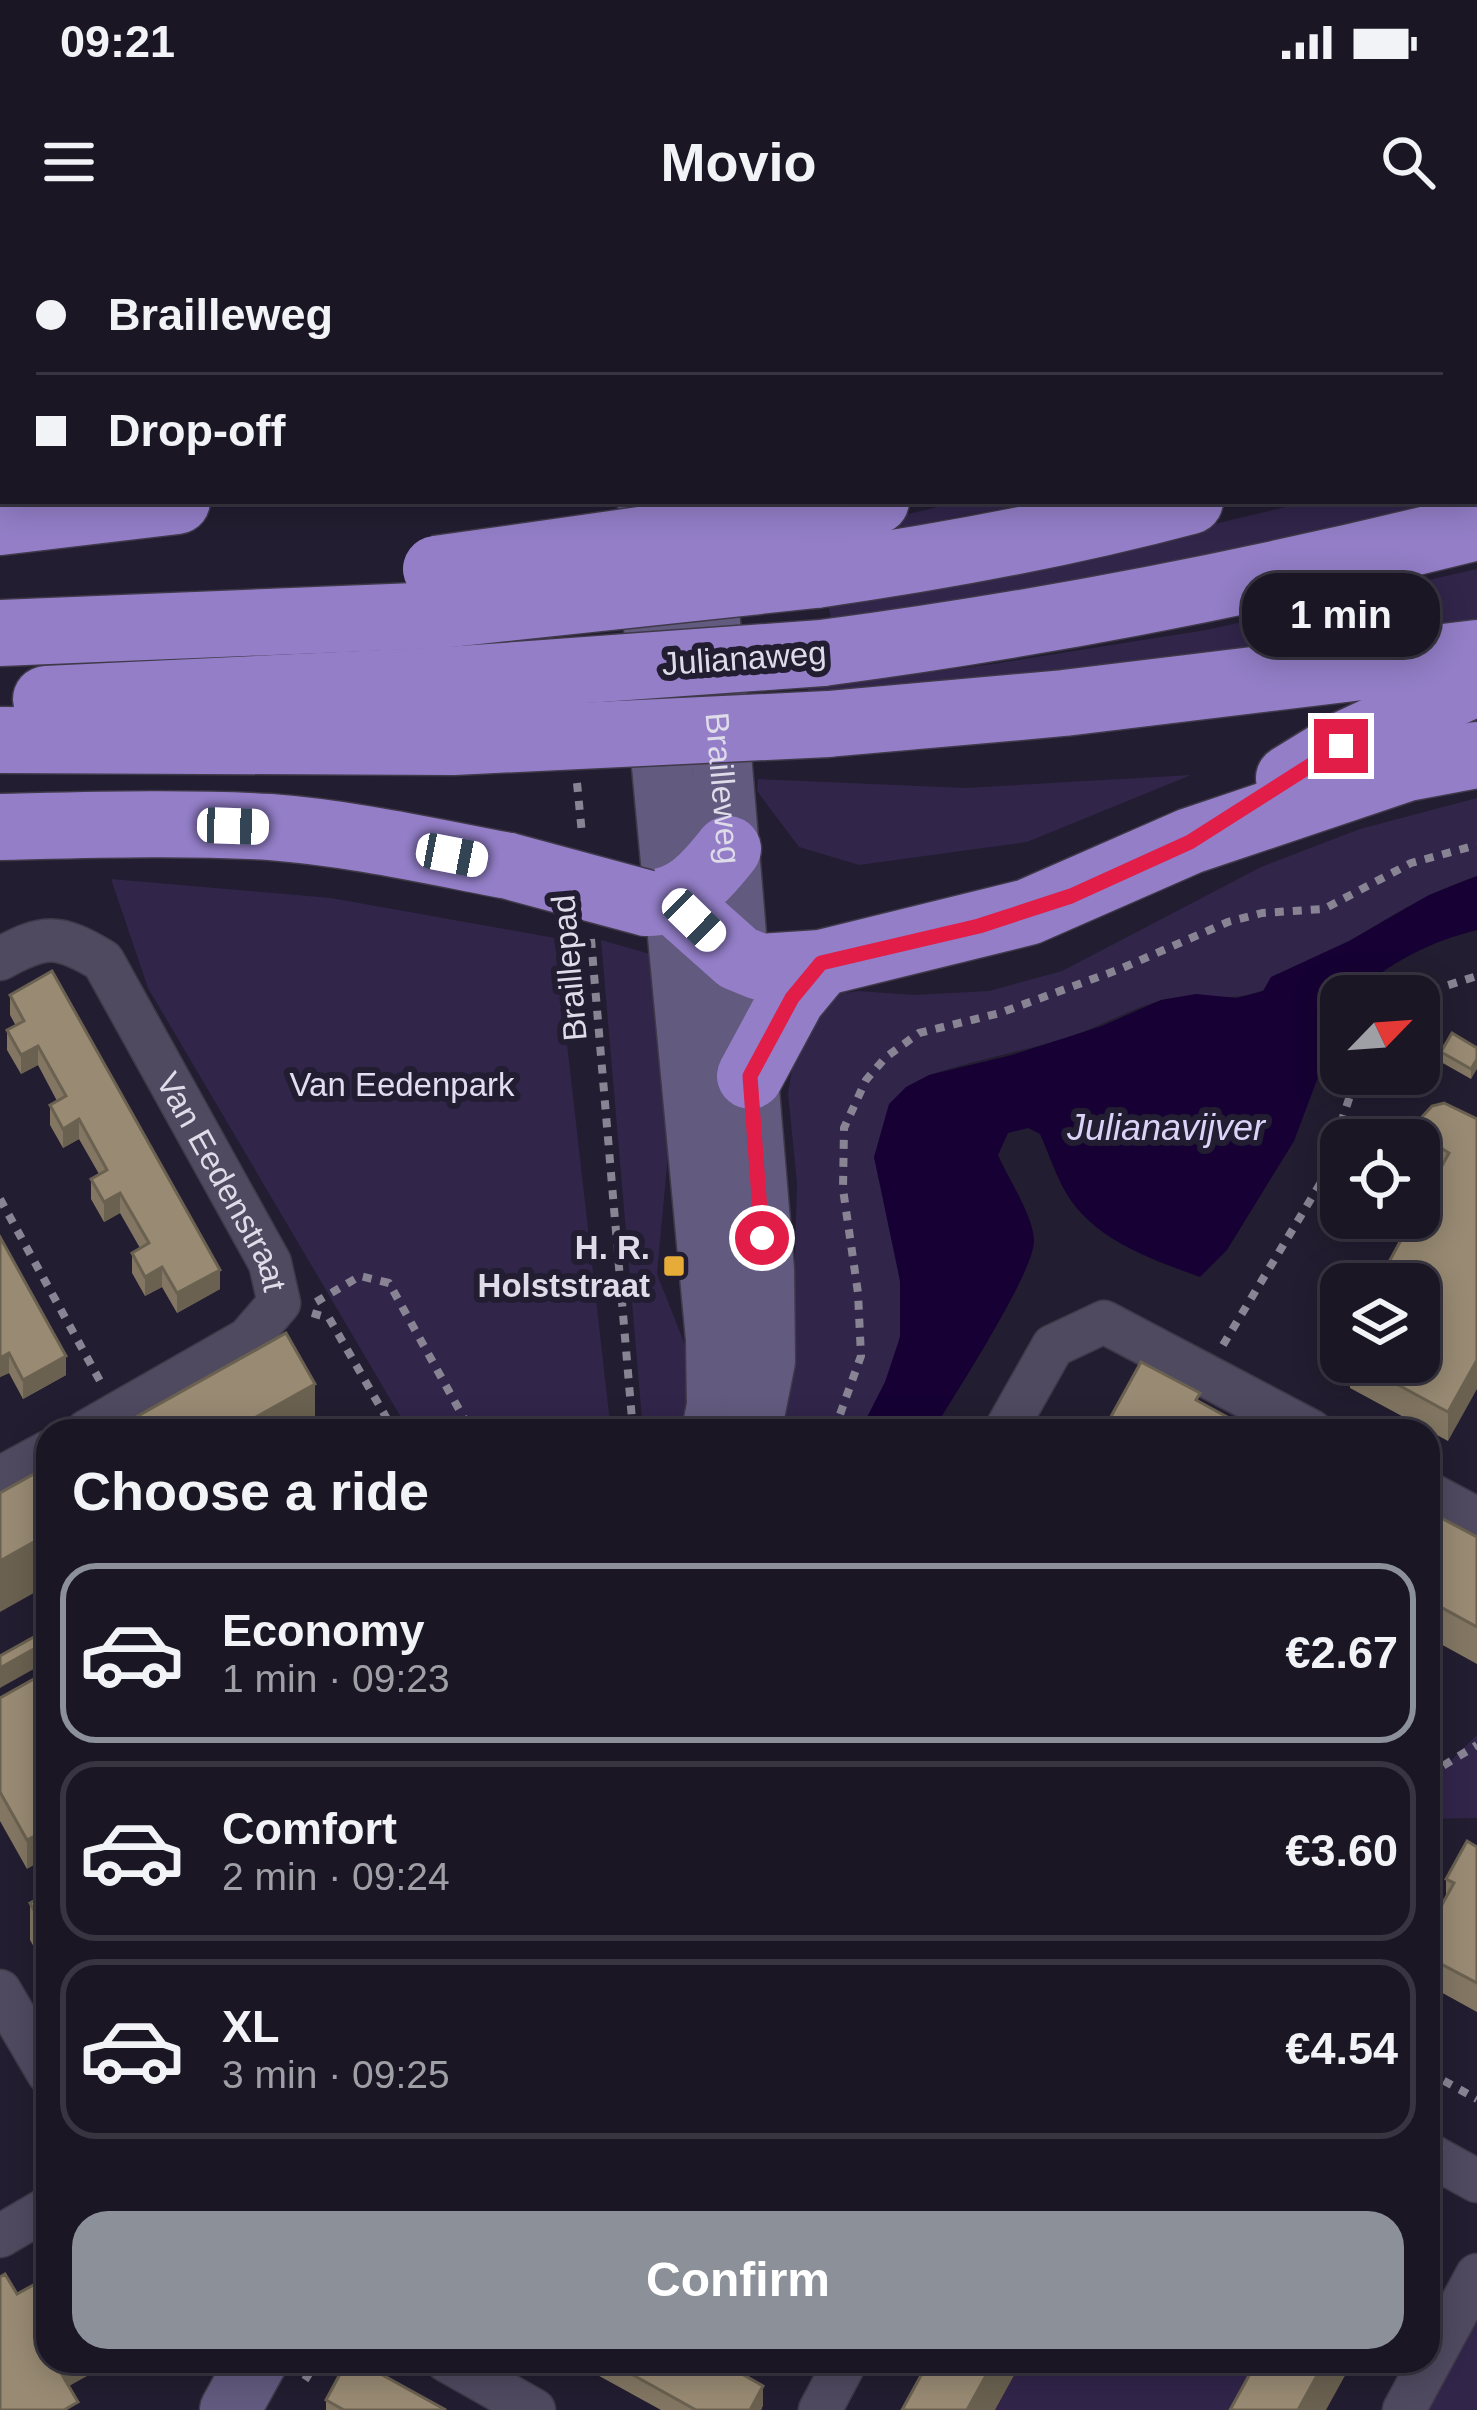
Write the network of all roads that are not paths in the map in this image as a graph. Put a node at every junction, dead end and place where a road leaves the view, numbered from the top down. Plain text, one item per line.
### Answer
1 (152, 504) edge
2 (648, 504) edge
3 (709, 504) edge
4 (872, 504) edge
5 (1179, 504) edge
6 (0, 522) edge
7 (1477, 527) edge
8 (812, 545) junction
9 (0, 633) edge
10 (1477, 653) edge
11 (1477, 682) edge
12 (0, 701) edge
13 (450, 711) junction
14 (0, 740) edge
15 (1477, 755) edge
16 (0, 827) edge
17 (1190, 842) junction
18 (728, 849) junction
19 (637, 910) junction
20 (739, 958) junction
21 (0, 959) edge
22 (821, 963) junction
23 (750, 1076) junction
24 (108, 1419) edge
25 (714, 1419) edge
26 (754, 1419) edge
27 (1012, 1419) edge
28 (1288, 1419) edge
29 (36, 1458) edge
30 (0, 1478) edge
31 (1440, 1499) edge
32 (1477, 1519) edge
33 (0, 1991) edge
34 (36, 2052) edge
35 (1440, 2161) edge
36 (1477, 2181) edge
37 (36, 2215) edge
38 (0, 2236) edge
39 (1477, 2275) edge
40 (1440, 2343) edge
41 (250, 2373) edge
42 (468, 2373) edge
43 (840, 2373) edge
44 (1424, 2373) edge
45 (230, 2410) edge
46 (534, 2410) edge
47 (820, 2410) edge
48 (1404, 2410) edge

1 - 6 highway
2 - 19 street, Brailleweg
3 - 18 street, Brailleweg
4 - 8 highway
5 - 8 highway
7 - 13 highway, Julianaweg, bridge
8 - 9 highway, bridge
10 - 13 highway, bridge
11 - 17 highway
12 - 13 highway, Julianaweg
13 - 14 highway
15 - 17 highway
16 - 19 highway, bridge
17 - 22 highway
18 - 19 highway
18 - 20 street, Brailleweg
19 - 20 highway
19 - 25 street, Brailleweg
20 - 22 highway
20 - 23 street, Brailleweg
21 - 24 street, Van Eedenstraat
22 - 23 highway
23 - 26 street, Brailleweg
27 - 28 street
29 - 30 street
31 - 32 street
33 - 34 street
35 - 36 street
37 - 38 street
39 - 40 street
41 - 45 street
42 - 46 street
43 - 47 street
44 - 48 street

